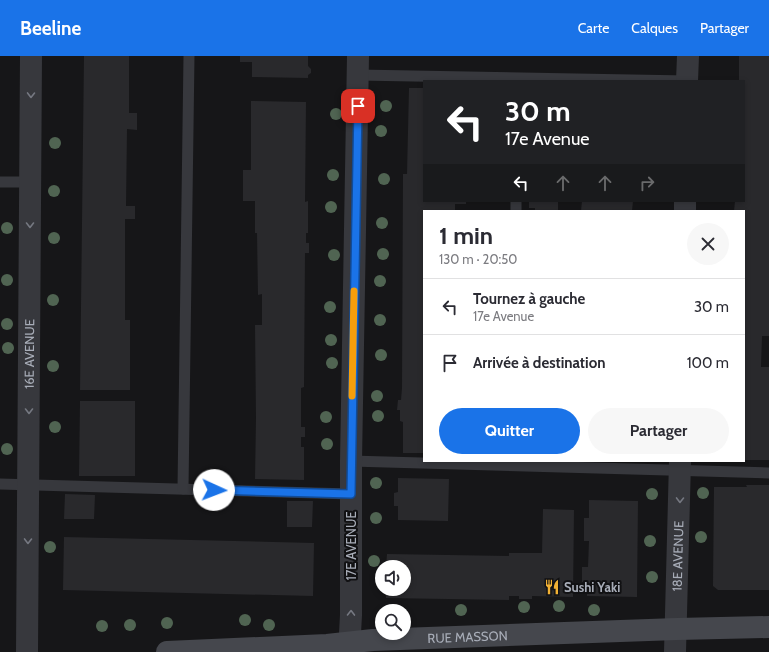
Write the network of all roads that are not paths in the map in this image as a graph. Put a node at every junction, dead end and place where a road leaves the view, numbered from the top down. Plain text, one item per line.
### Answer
1 (31, 56) edge
2 (189, 56) edge
3 (688, 56) edge
4 (358, 65) edge
5 (518, 79) edge
6 (603, 80) edge
7 (688, 80) edge
8 (0, 182) edge
9 (30, 182) junction
10 (351, 462) junction
11 (512, 463) edge
12 (680, 466) edge
13 (769, 473) edge
14 (0, 484) edge
15 (29, 485) junction
16 (183, 489) junction
17 (351, 494) junction
18 (769, 627) edge
19 (677, 629) junction
20 (349, 647) edge
21 (27, 652) edge
22 (167, 652) edge
23 (676, 652) edge

1 -> 9 street, 16E AVENUE
2 - 16 lane
3 - 7 street
4 - 5 lane
4 - 10 street, 17E AVENUE
5 - 6 lane
8 - 9 lane
9 -> 15 street, 16E AVENUE
10 - 11 lane
10 - 17 street, 17E AVENUE
11 - 12 lane
12 - 13 lane
12 -> 19 street, 18E AVENUE
14 - 15 lane
15 - 16 lane
15 -> 21 street, 16E AVENUE
16 - 17 lane
20 -> 17 street, 17E AVENUE
18 - 19 street, RUE MASSON
19 - 20 street, RUE MASSON
19 - 23 street, 18E AVENUE
20 - 22 street, RUE MASSON

